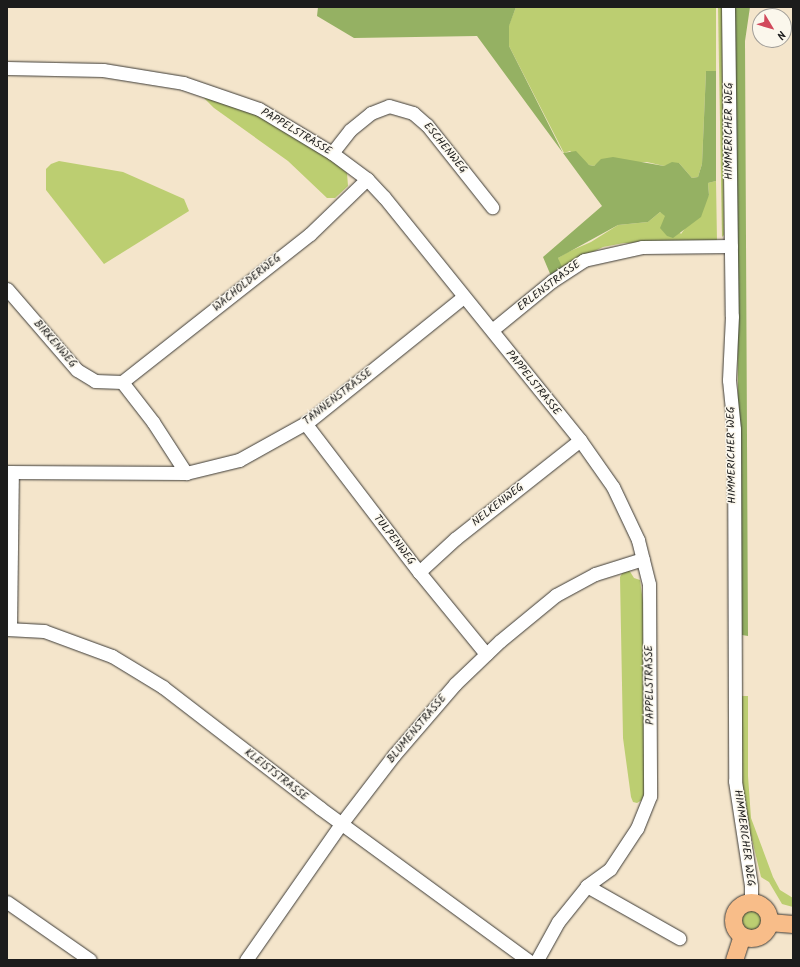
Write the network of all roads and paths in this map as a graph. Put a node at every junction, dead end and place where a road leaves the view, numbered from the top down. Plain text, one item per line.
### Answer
1 (728, 7) edge
2 (7, 68) edge
3 (332, 153) junction
4 (367, 180) junction
5 (492, 207) dead end
6 (731, 246) junction
7 (7, 289) edge
8 (463, 297) junction
9 (492, 330) junction
10 (122, 382) junction
11 (305, 423) junction
12 (580, 440) junction
13 (10, 472) edge
14 (186, 474) junction
15 (643, 560) junction
16 (419, 572) junction
17 (8, 629) edge
18 (486, 654) junction
19 (341, 824) junction
20 (587, 886) junction
21 (7, 902) edge
22 (751, 902) junction
23 (769, 922) junction
24 (793, 924) edge
25 (742, 936) junction
26 (679, 938) dead end
27 (90, 960) edge
28 (246, 960) edge
29 (528, 960) edge
30 (537, 960) edge
31 (734, 960) edge

1 - 6 street, HIMMERICHER WEG
2 - 3 street, PAPPELSTRASSE
3 - 4 street, PAPPELSTRASSE
3 - 5 street, ESCHENWEG
4 - 8 street, PAPPELSTRASSE
4 - 10 street, WACHOLDERWEG
6 - 9 street, ERLENSTRASSE
6 - 22 street, HIMMERICHER WEG
7 - 10 street, BIRKENWEG
8 - 9 street, PAPPELSTRASSE
8 - 11 street, TANNENSTRASSE
9 - 12 street, PAPPELSTRASSE
10 - 14 street
11 - 14 street, TANNENSTRASSE
11 - 16 street, TULPENWEG
12 - 15 street, PAPPELSTRASSE
12 - 16 street, NELKENWEG
13 - 14 street, TANNENSTRASSE
13 - 17 street
15 - 18 street, BLUMENSTRASSE
15 - 20 street, PAPPELSTRASSE
16 - 18 street, TULPENWEG
17 - 19 street, KLEISTSTRASSE
18 - 19 street, BLUMENSTRASSE
19 - 28 street, BLUMENSTRASSE
19 - 29 street, KLEISTSTRASSE
20 - 26 street
20 - 30 street, PAPPELSTRASSE
21 - 27 street
22 - 23 main road
22 - 25 main road
23 - 24 main road
23 - 25 main road
25 - 31 main road

